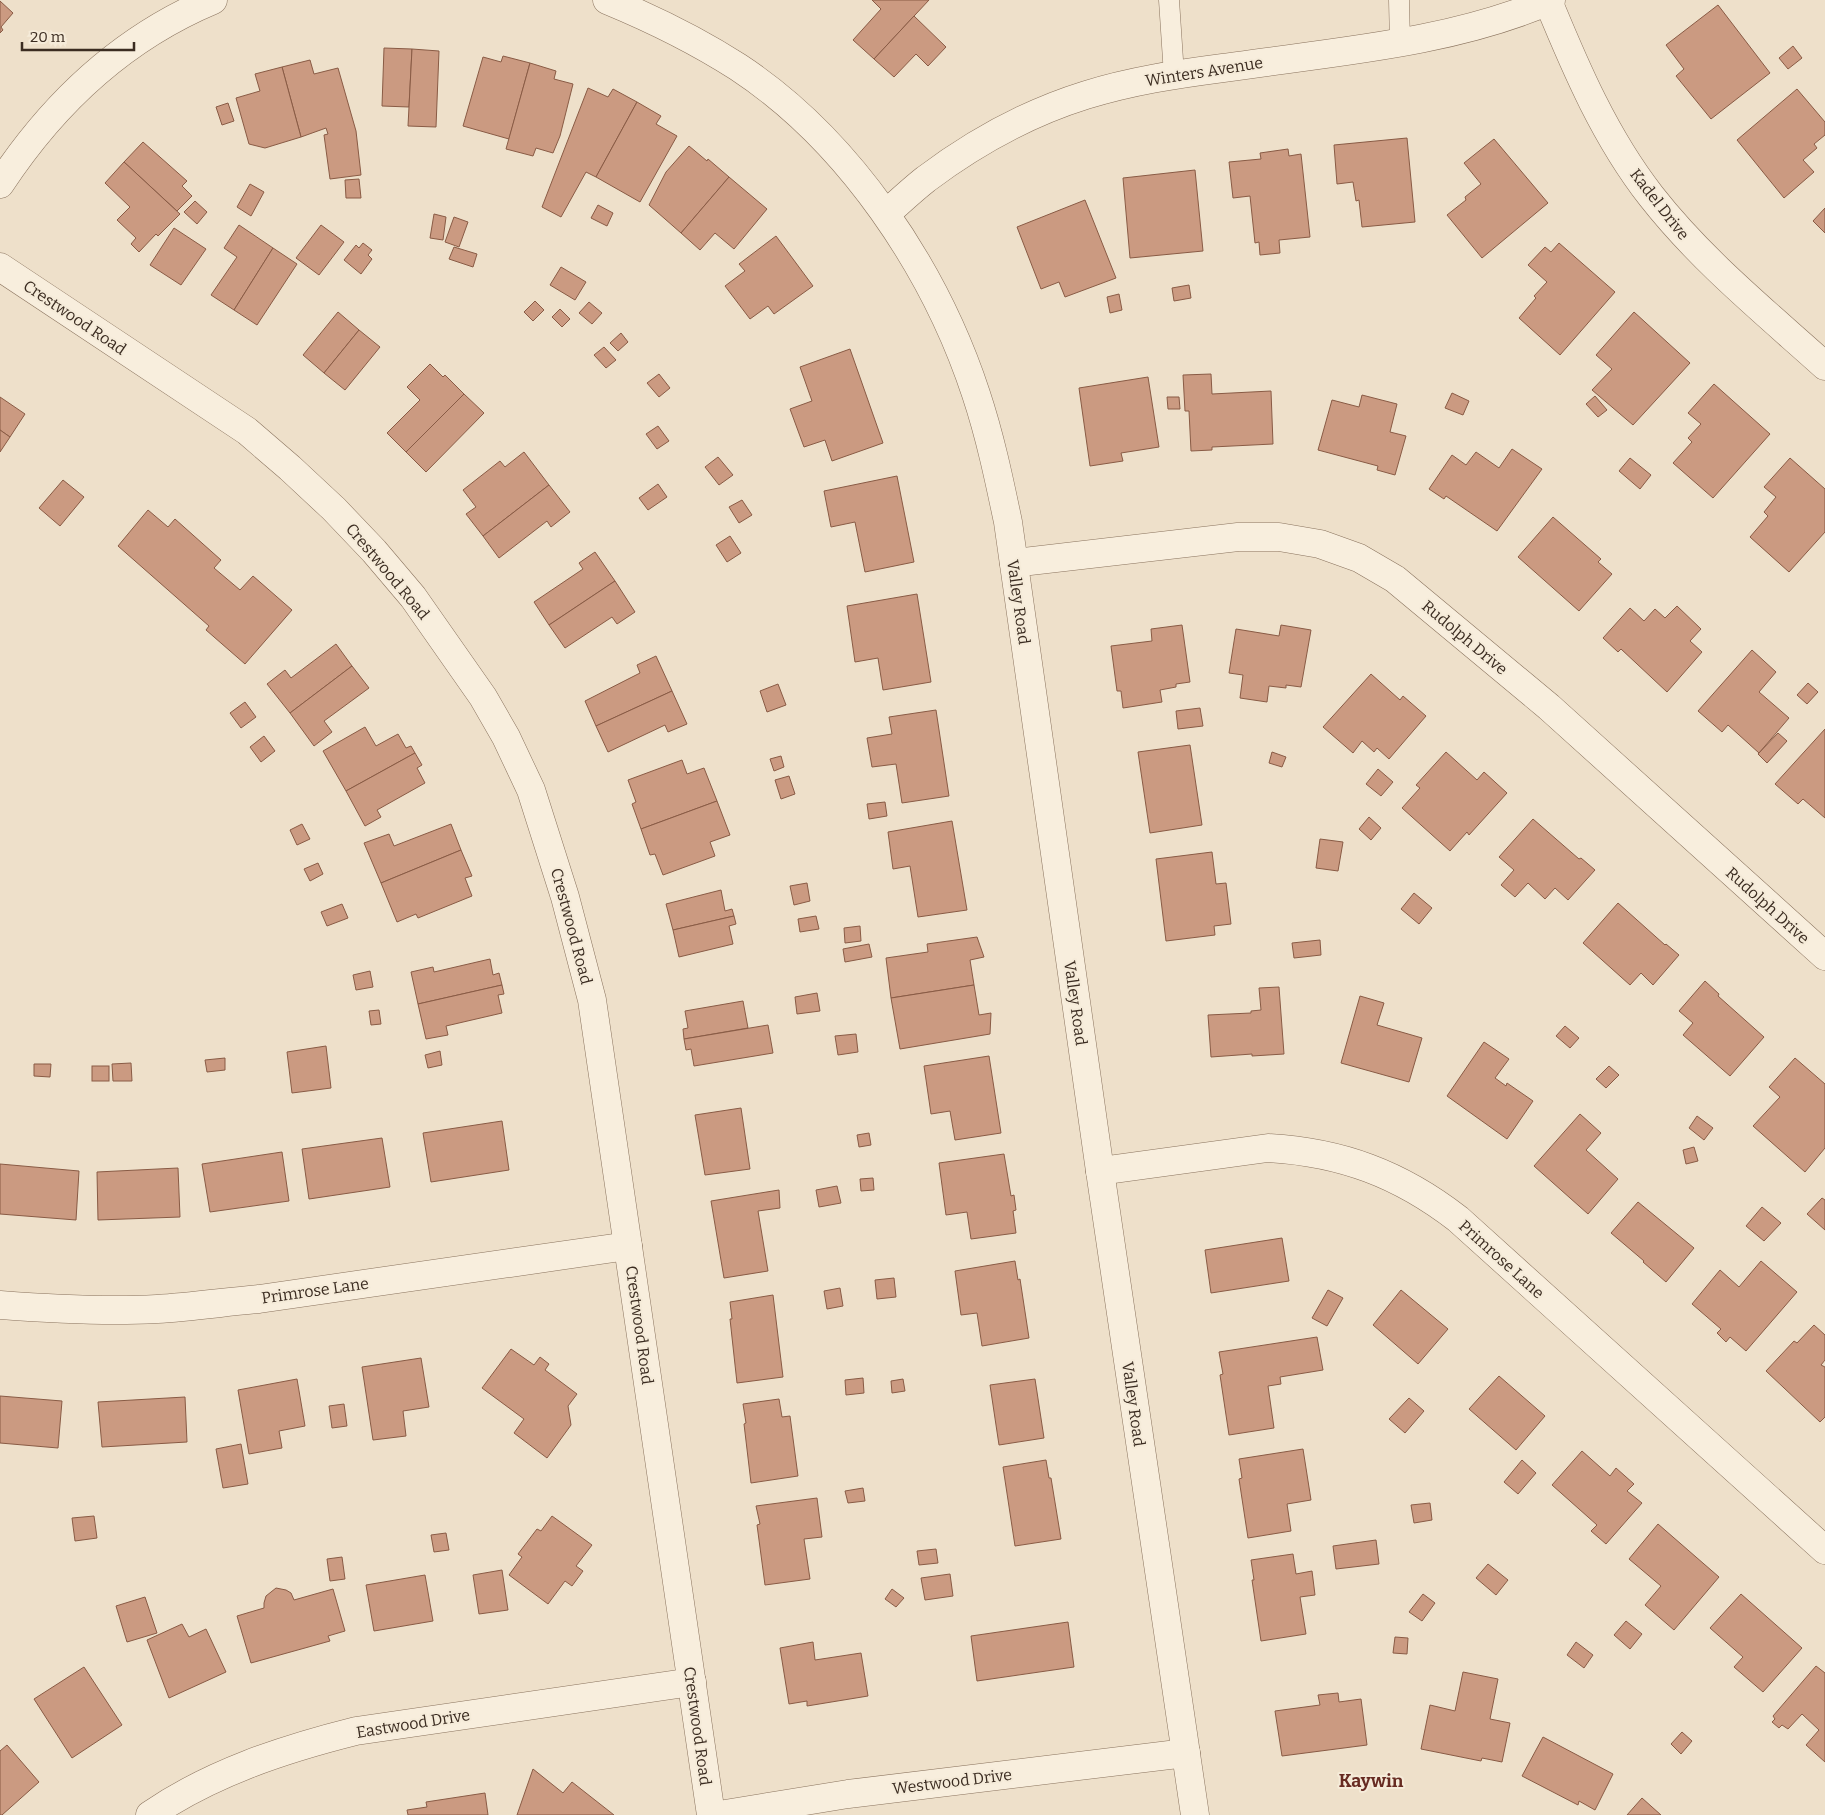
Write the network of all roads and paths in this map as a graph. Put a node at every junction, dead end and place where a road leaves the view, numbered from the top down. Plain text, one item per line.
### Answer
1 (213, 0) edge
2 (607, 0) edge
3 (1169, 0) edge
4 (1399, 0) edge
5 (1549, 1) edge
6 (1400, 42) junction
7 (1174, 75) junction
8 (0, 184) edge
9 (886, 214) junction
10 (0, 267) edge
11 (1825, 366) edge
12 (1014, 563) junction
13 (1825, 956) edge
14 (1100, 1171) junction
15 (628, 1246) junction
16 (0, 1305) edge
17 (1825, 1550) edge
18 (692, 1682) junction
19 (1186, 1752) junction
20 (150, 1815) edge
21 (711, 1815) edge
22 (719, 1815) edge
23 (1195, 1815) edge

1 - 8 street
2 - 9 street, Valley Road
3 - 7 lane
4 - 6 lane
5 - 6 street, Winters Avenue
5 - 11 street, Kadel Drive
6 - 7 street, Winters Avenue
7 - 9 street, Winters Avenue
9 - 12 street, Valley Road
10 - 15 street, Crestwood Road
12 - 13 street, Rudolph Drive
12 - 14 street, Valley Road
14 - 17 street, Primrose Lane
14 - 19 street, Valley Road
15 - 16 street, Primrose Lane
15 - 18 street, Crestwood Road
18 - 20 street, Eastwood Drive
18 - 21 street, Crestwood Road
19 - 22 street, Westwood Drive
19 - 23 street, Valley Road

